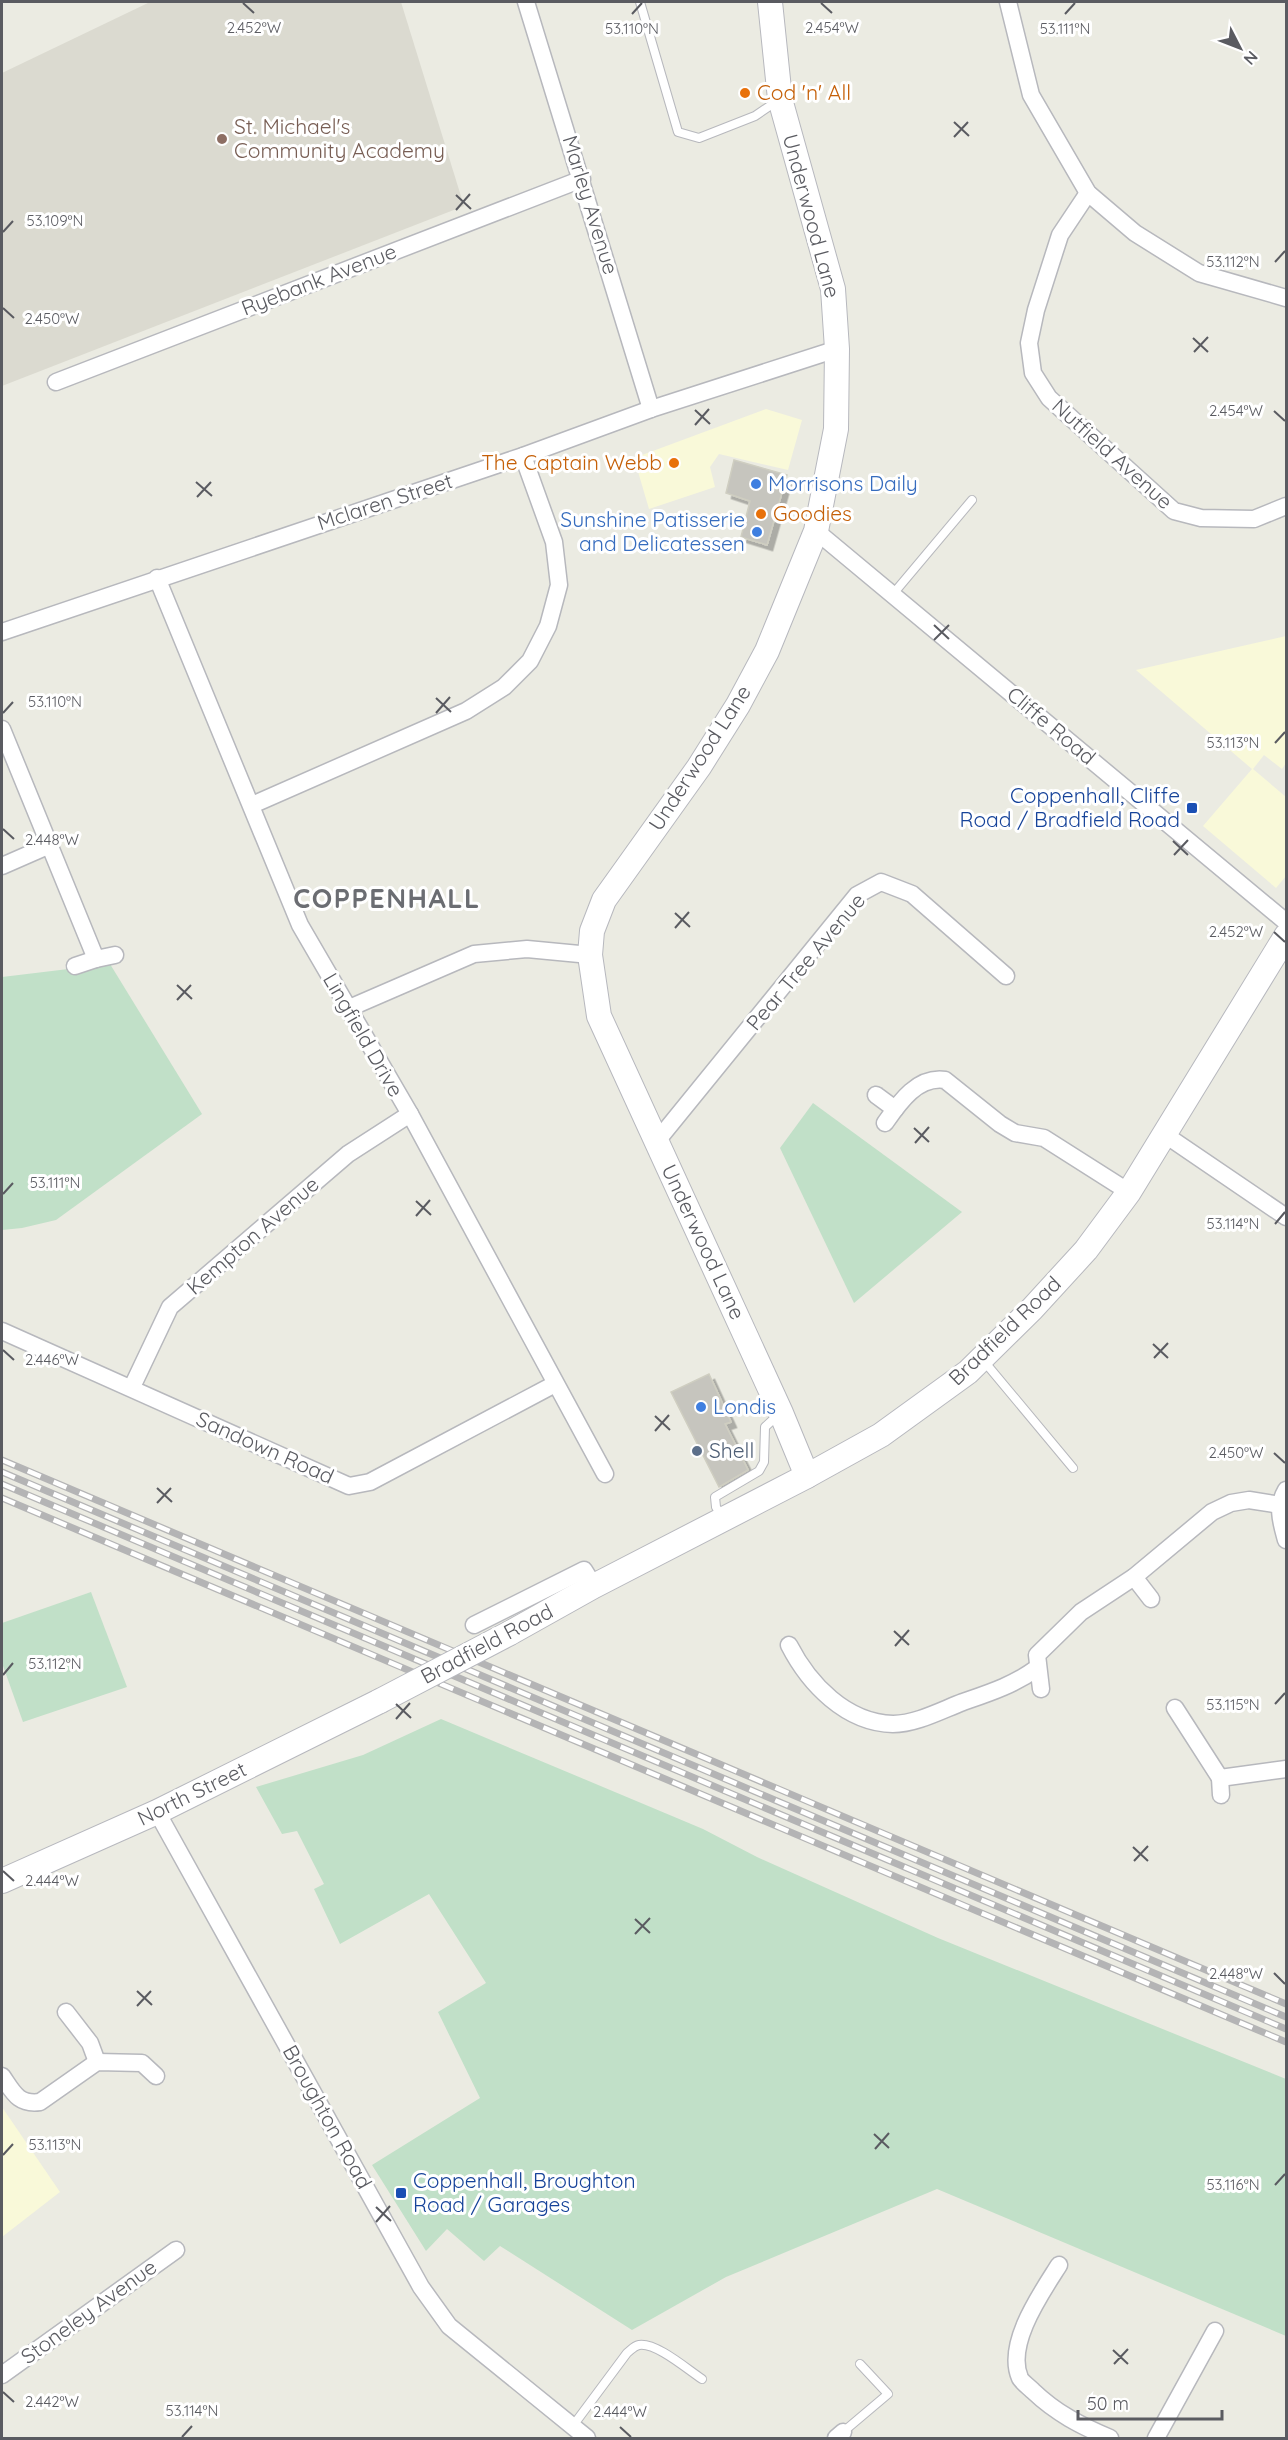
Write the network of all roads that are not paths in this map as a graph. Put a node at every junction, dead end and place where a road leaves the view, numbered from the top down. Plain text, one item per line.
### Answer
1 (526, 2) edge
2 (640, 2) edge
3 (770, 2) edge
4 (1008, 2) edge
5 (780, 99) junction
6 (582, 179) junction
7 (1088, 193) junction
8 (1287, 298) edge
9 (837, 349) junction
10 (56, 382) dead end
11 (651, 410) junction
12 (523, 456) junction
13 (972, 500) dead end
14 (1287, 506) edge
15 (816, 531) junction
16 (157, 578) junction
17 (893, 594) junction
18 (2, 632) edge
19 (2, 729) edge
20 (252, 805) junction
21 (50, 845) junction
22 (2, 866) edge
23 (1287, 922) edge
24 (1287, 936) edge
25 (115, 955) dead end
26 (590, 955) junction
27 (96, 959) junction
28 (75, 966) dead end
29 (1006, 976) dead end
30 (347, 1009) junction
31 (876, 1095) dead end
32 (410, 1114) junction
33 (1164, 1134) junction
34 (657, 1142) junction
35 (1129, 1192) junction
36 (1287, 1217) edge
37 (2, 1330) edge
38 (982, 1359) junction
39 (555, 1384) junction
40 (132, 1387) junction
41 (781, 1413) junction
42 (1073, 1468) dead end
43 (605, 1474) dead end
44 (807, 1476) junction
45 (1283, 1498) edge
46 (723, 1519) junction
47 (1287, 1540) edge
48 (1134, 1577) junction
49 (594, 1586) junction
50 (1150, 1599) dead end
51 (474, 1625) dead end
52 (789, 1645) dead end
53 (1037, 1668) junction
54 (1041, 1689) dead end
55 (380, 1701) joint
56 (1175, 1708) dead end
57 (1287, 1768) edge
58 (1220, 1778) junction
59 (1221, 1795) dead end
60 (158, 1812) junction
61 (2, 1881) edge
62 (66, 2012) dead end
63 (97, 2062) junction
64 (2, 2076) edge
65 (156, 2076) dead end
66 (176, 2250) dead end
67 (1059, 2265) dead end
68 (1215, 2331) dead end
69 (860, 2364) dead end
70 (2, 2375) edge
71 (702, 2379) dead end
72 (572, 2427) junction
73 (839, 2435) edge
74 (587, 2439) edge
75 (1110, 2439) edge
76 (1156, 2439) edge

1 - 6 street, Marley Avenue
2 - 5 lane
3 - 5 main road, Underwood Lane
4 - 7 street
5 - 9 main road, Underwood Lane
6 - 10 street, Ryebank Avenue
6 - 11 street, Marley Avenue
7 - 8 street
7 - 14 street, Nutfield Avenue
9 - 11 street, Mclaren Street
9 - 15 main road, Underwood Lane
11 - 12 street, Mclaren Street
12 - 16 street, Mclaren Street
12 - 20 street
13 - 17 lane
15 - 17 street, Cliffe Road
15 - 26 main road, Underwood Lane
16 - 18 street, Mclaren Street
16 - 20 street, Lingfield Drive
17 - 23 street, Cliffe Road
19 - 21 street
20 - 30 street, Lingfield Drive
21 - 22 street
21 - 27 street
24 - 33 main road, Bradfield Road
25 - 27 street
26 - 30 street
26 - 34 main road, Underwood Lane
27 - 28 street
29 - 34 street, Pear Tree Avenue
30 - 32 street, Lingfield Drive
31 - 35 street
32 - 39 street, Lingfield Drive
32 - 40 street, Kempton Avenue
33 - 35 main road, Bradfield Road
33 - 36 street
34 - 41 main road, Underwood Lane
35 - 38 main road, Bradfield Road
37 - 40 street, Sandown Road
38 - 42 lane
38 - 44 main road, Bradfield Road
39 - 40 street, Sandown Road
39 - 43 street, Lingfield Drive
41 - 44 main road, Underwood Lane
41 - 46 lane
44 - 46 main road, Bradfield Road
45 - 47 street
45 - 48 street
46 - 49 main road, Bradfield Road
48 - 50 street
48 - 53 street
49 - 51 street, Bradfield Road
49 - 55 main road, Bradfield Road, bridge
52 - 53 street
53 - 54 street
55 - 60 main road, North Street
56 - 58 street
57 - 58 street
58 - 59 street
60 - 61 main road, North Street
60 - 72 street, Broughton Road
62 - 63 street
63 - 64 street
63 - 65 street
66 - 70 street, Stoneley Avenue
67 - 75 street
68 - 76 street
69 - 73 lane
71 - 72 lane
72 - 74 street, Broughton Road

